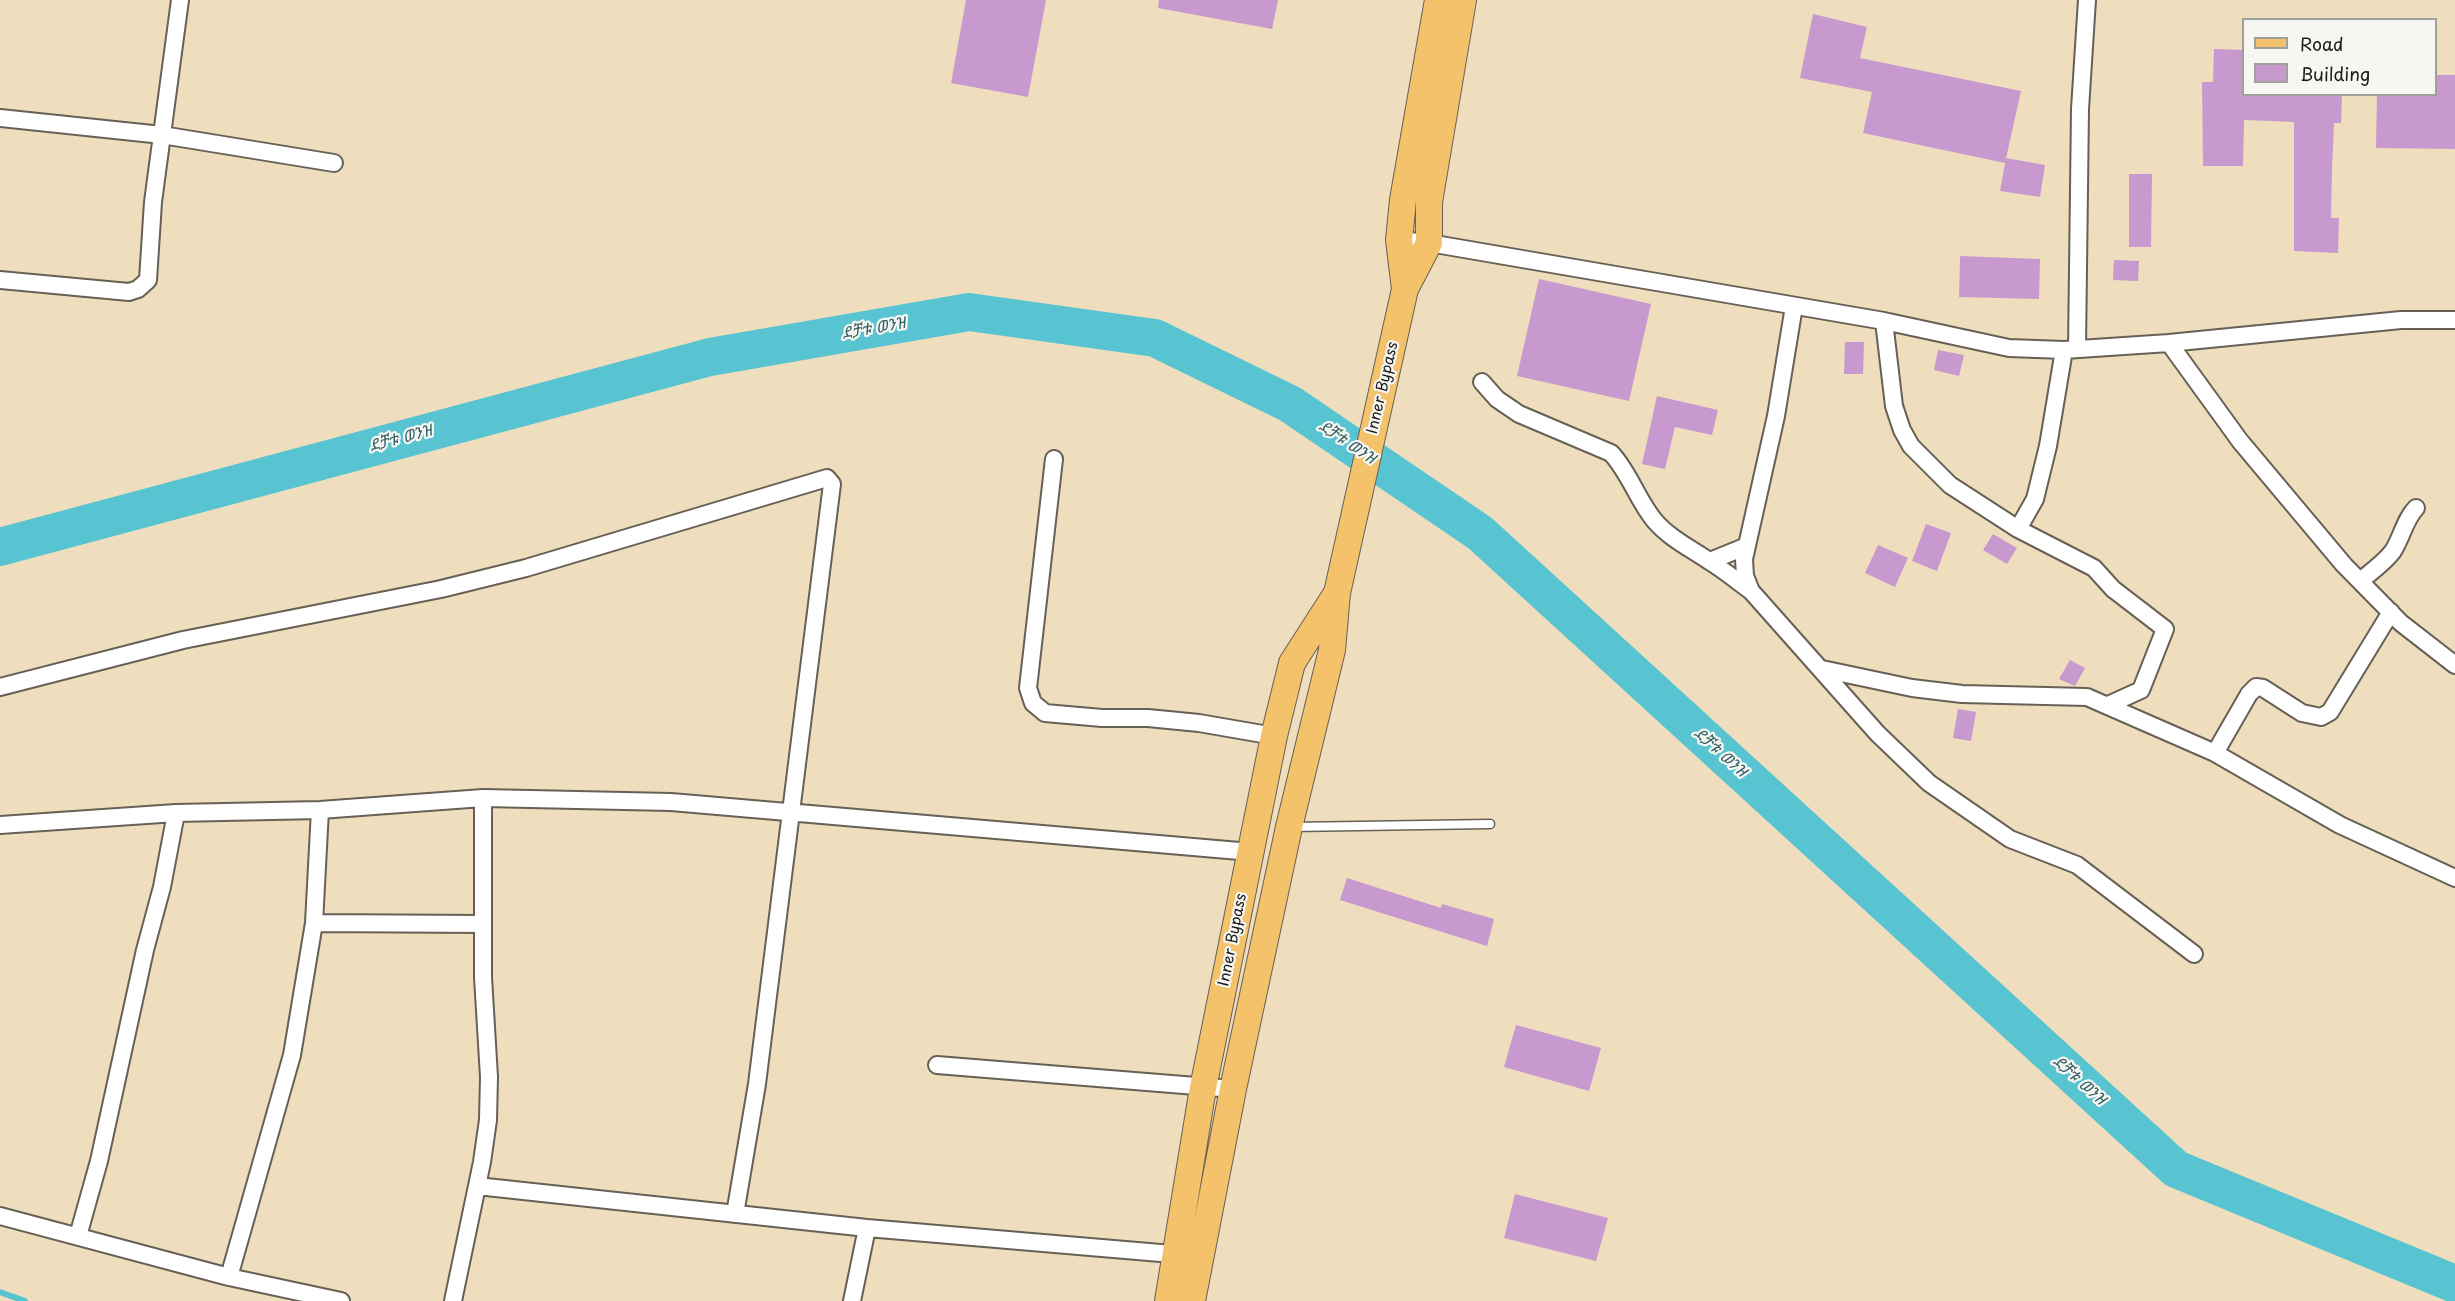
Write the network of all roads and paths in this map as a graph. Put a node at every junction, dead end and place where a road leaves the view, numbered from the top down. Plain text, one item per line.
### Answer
1 (180, 0) edge
2 (1438, 0) edge
3 (1463, 0) edge
4 (2087, 0) edge
5 (0, 118) edge
6 (162, 135) junction
7 (334, 163) dead end
8 (1399, 240) junction
9 (1429, 243) junction
10 (0, 280) edge
11 (1405, 289) junction
12 (1794, 306) junction
13 (2455, 320) edge
14 (1884, 321) junction
15 (2169, 343) junction
16 (2071, 349) junction
17 (1482, 382) dead end
18 (1054, 459) dead end
19 (2416, 508) dead end
20 (2018, 529) junction
21 (1747, 546) junction
22 (1710, 561) junction
23 (2360, 581) junction
24 (1751, 591) junction
25 (1337, 593) junction
26 (2391, 612) junction
27 (2455, 665) edge
28 (1822, 669) junction
29 (0, 687) edge
30 (2108, 705) junction
31 (1274, 736) junction
32 (2214, 753) junction
33 (483, 798) junction
34 (320, 810) junction
35 (176, 813) junction
36 (790, 813) junction
37 (1490, 824) dead end
38 (0, 825) edge
39 (1289, 827) junction
40 (1251, 852) junction
41 (2455, 878) edge
42 (314, 923) junction
43 (483, 924) junction
44 (2194, 954) dead end
45 (937, 1065) dead end
46 (1203, 1088) junction
47 (1233, 1089) junction
48 (477, 1186) junction
49 (735, 1214) junction
50 (0, 1216) edge
51 (867, 1228) junction
52 (78, 1236) junction
53 (1188, 1255) junction
54 (229, 1277) junction
55 (340, 1301) edge
56 (453, 1301) edge
57 (852, 1301) edge
58 (1168, 1301) edge
59 (1192, 1301) edge

1 - 6 street
2 - 8 main road, Inner Bypass
3 - 9 main road, Inner Bypass
4 - 16 street
5 - 6 street
6 - 7 street
6 - 10 street
8 - 9 street
8 - 11 main road, Inner Bypass
9 - 11 main road, Inner Bypass
9 - 12 street
11 - 25 main road, Inner Bypass
12 - 14 street
12 - 21 street
13 - 15 street
14 - 16 street
14 - 20 street
15 - 16 street
15 - 23 street
16 - 20 street
17 - 22 street
18 - 31 street
19 - 23 street
20 - 30 street
21 - 22 street
21 - 24 street
22 - 24 street
23 - 26 street
24 - 28 street
25 - 31 main road, Inner Bypass
25 - 39 main road, Inner Bypass
26 - 27 street
26 - 32 street
28 - 30 street
28 - 44 street
29 - 36 street
30 - 32 street
31 - 40 main road, Inner Bypass
32 - 41 street
33 - 34 street
33 - 36 street
33 - 43 street
34 - 35 street
34 - 42 street
35 - 38 street
35 - 52 street
36 - 40 street
36 - 49 street
37 - 39 lane
39 - 47 main road, Inner Bypass
40 - 46 main road, Inner Bypass
42 - 43 street
42 - 54 street
43 - 48 street
45 - 46 street
46 - 47 street
46 - 53 main road, Inner Bypass
47 - 53 main road, Inner Bypass
48 - 49 street
48 - 56 street
49 - 51 street
50 - 52 street
51 - 53 street
51 - 57 street
52 - 54 street
53 - 58 main road, Inner Bypass
53 - 59 main road, Inner Bypass
54 - 55 street

